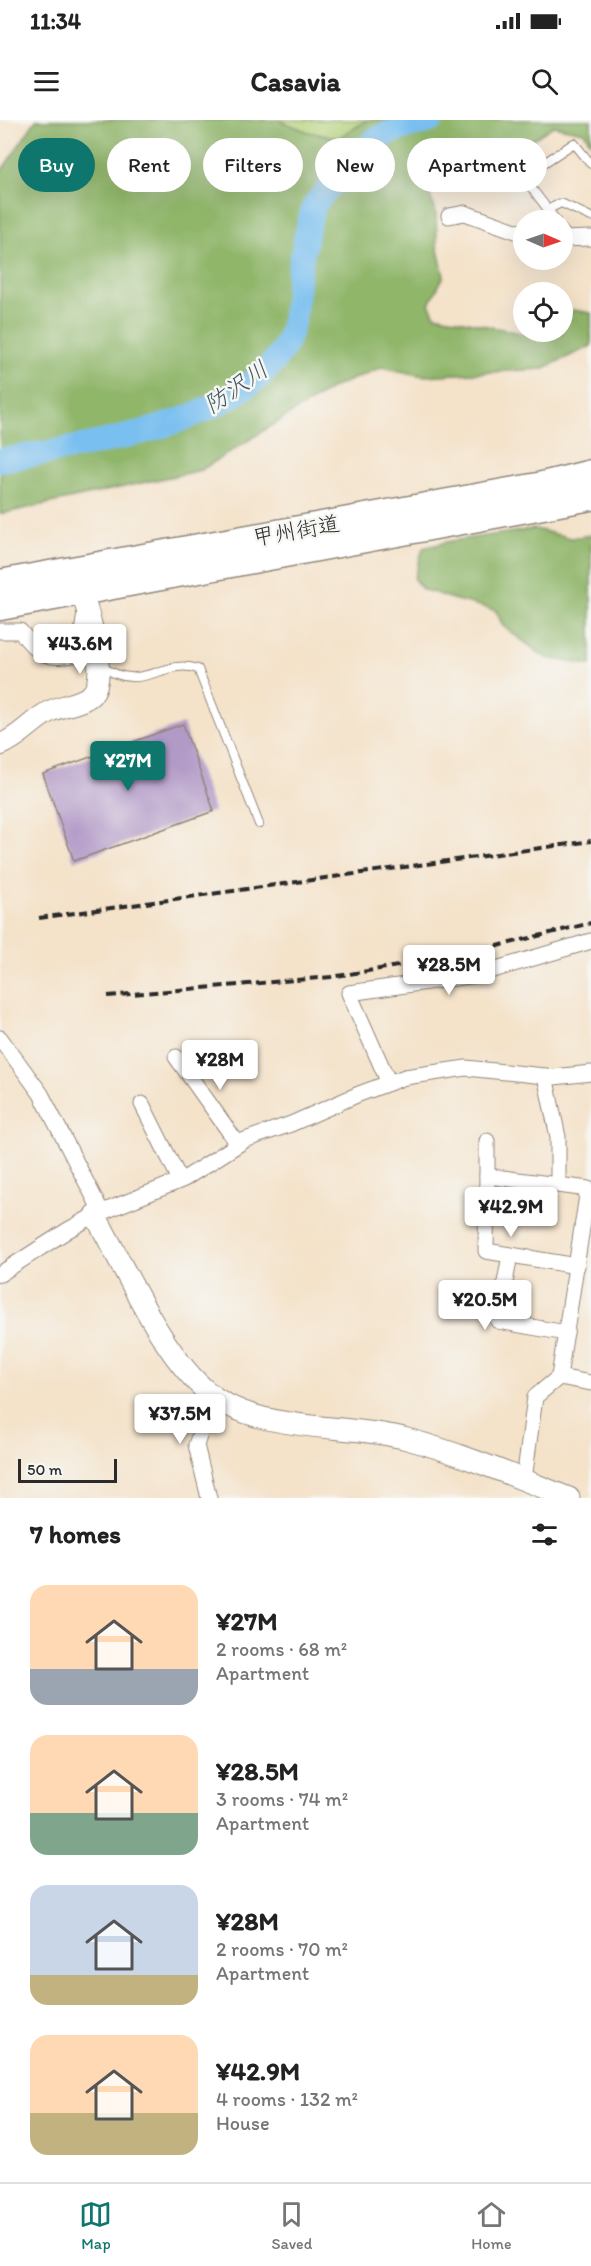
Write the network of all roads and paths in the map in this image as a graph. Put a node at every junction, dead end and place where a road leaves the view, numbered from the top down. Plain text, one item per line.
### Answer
1 (591, 164) edge
2 (547, 210) joint
3 (449, 216) dead end
4 (591, 217) edge
5 (513, 230) edge
6 (573, 237) edge
7 (591, 238) edge
8 (591, 474) edge
9 (591, 496) edge
10 (0, 584) edge
11 (80, 589) junction
12 (0, 606) edge
13 (0, 631) edge
14 (100, 665) junction
15 (0, 745) edge
16 (259, 824) dead end
17 (591, 940) edge
18 (0, 1038) edge
19 (176, 1057) dead end
20 (591, 1073) edge
21 (545, 1076) junction
22 (390, 1083) junction
23 (142, 1104) dead end
24 (487, 1141) dead end
25 (238, 1144) junction
26 (487, 1176) junction
27 (180, 1180) junction
28 (558, 1185) junction
29 (98, 1214) junction
30 (586, 1234) edge
31 (510, 1255) junction
32 (577, 1266) junction
33 (0, 1274) edge
34 (566, 1333) junction
35 (559, 1377) junction
36 (591, 1383) edge
37 (213, 1395) junction
38 (524, 1480) junction
39 (209, 1498) edge
40 (569, 1498) edge

1 - 2 lane
2 - 4 lane
3 - 5 street
6 - 7 street
8 - 11 highway, 甲州街道
9 - 11 highway, 甲州街道
10 - 11 highway, 甲州街道
11 - 12 highway, 甲州街道
11 - 13 street
11 - 14 street
14 - 15 street
14 - 16 lane
17 - 22 street
18 - 29 street
19 - 25 street
20 - 21 street
21 - 22 street
21 - 28 street
22 - 25 street
23 - 27 street
24 - 26 street
25 - 27 street
26 - 28 street
26 - 31 street
27 - 29 street
28 - 30 street
29 - 33 street
29 - 37 street
30 - 32 street
31 - 32 street
31 - 34 street
32 - 34 street
34 - 35 street
35 - 36 street
35 - 38 street
37 - 38 street
37 - 39 street
38 - 40 street

